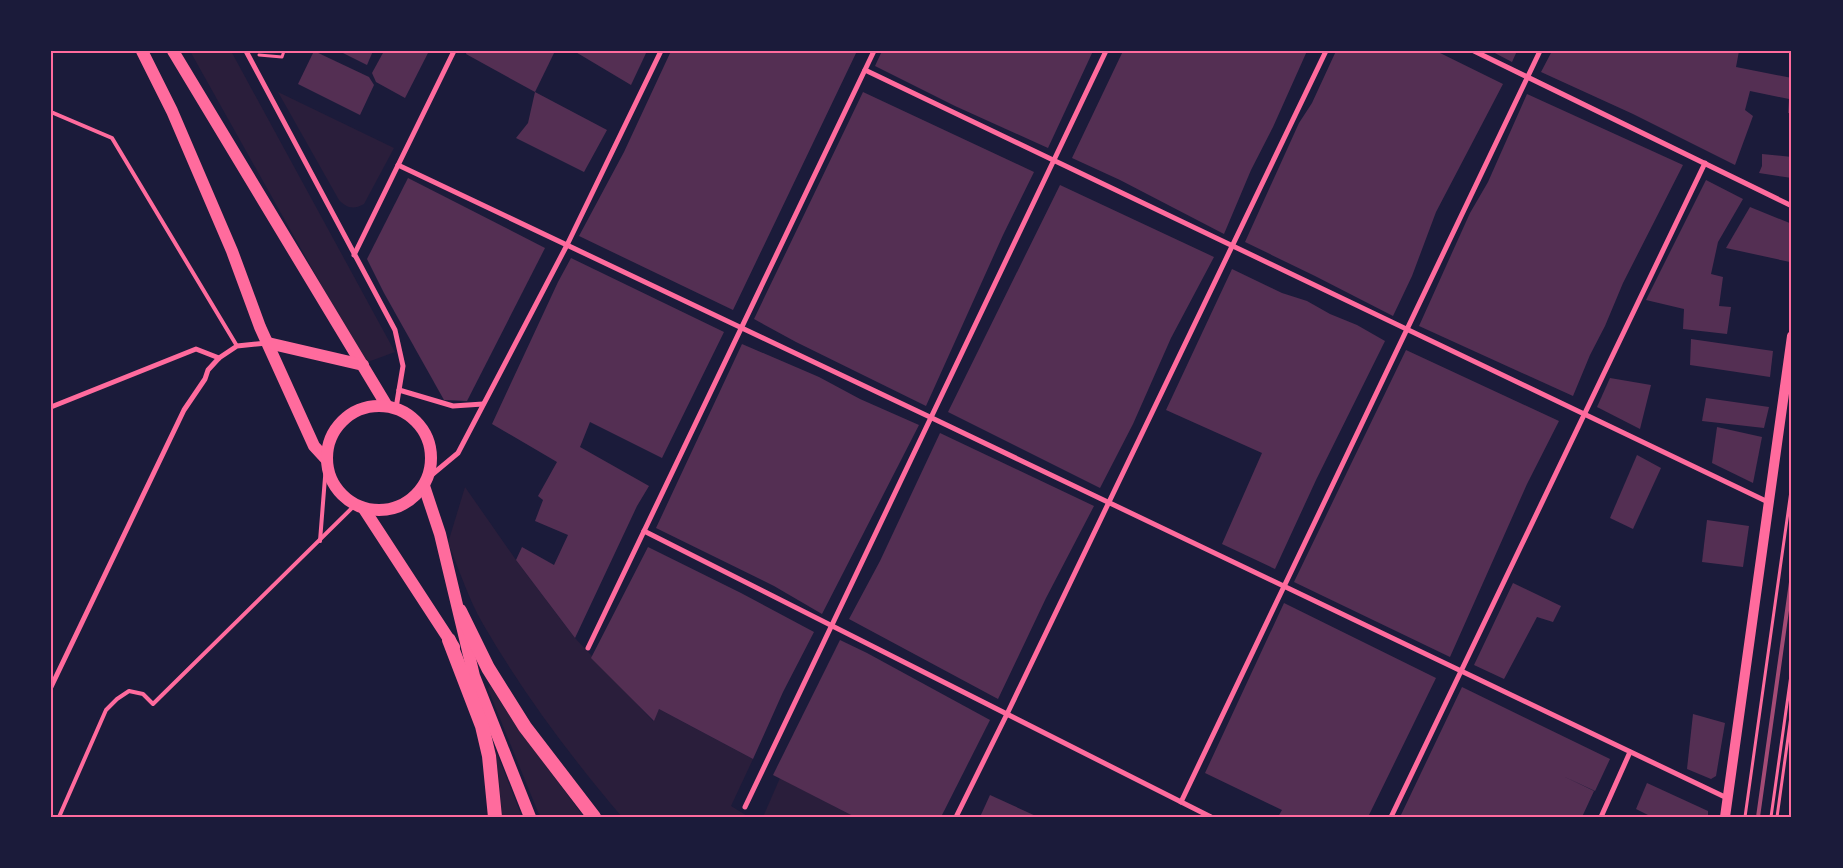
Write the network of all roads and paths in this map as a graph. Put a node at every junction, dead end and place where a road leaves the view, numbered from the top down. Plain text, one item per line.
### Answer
1 (142, 51) edge
2 (173, 51) edge
3 (246, 51) edge
4 (284, 51) edge
5 (454, 51) edge
6 (661, 51) edge
7 (874, 51) edge
8 (1106, 51) edge
9 (1326, 51) edge
10 (1474, 51) edge
11 (1540, 51) edge
12 (250, 54) edge
13 (865, 70) junction
14 (1527, 77) junction
15 (51, 112) edge
16 (1054, 161) junction
17 (1705, 163) junction
18 (398, 165) junction
19 (1792, 206) edge
20 (567, 245) junction
21 (1232, 246) junction
22 (354, 255) junction
23 (742, 328) junction
24 (1406, 330) junction
25 (1792, 336) edge
26 (268, 343) junction
27 (237, 346) junction
28 (219, 358) junction
29 (362, 365) junction
30 (400, 390) junction
31 (483, 404) junction
32 (51, 407) edge
33 (392, 408) junction
34 (1584, 415) junction
35 (932, 418) junction
36 (326, 462) junction
37 (426, 482) junction
38 (1792, 484) edge
39 (1768, 502) junction
40 (1109, 504) junction
41 (360, 507) junction
42 (644, 531) junction
43 (320, 541) junction
44 (1284, 587) junction
45 (460, 611) junction
46 (830, 626) junction
47 (449, 640) junction
48 (588, 648) dead end
49 (1792, 668) edge
50 (1461, 671) junction
51 (474, 676) junction
52 (51, 687) edge
53 (1792, 709) edge
54 (1007, 714) junction
55 (1630, 752) junction
56 (1728, 798) junction
57 (1181, 802) junction
58 (745, 807) dead end
59 (58, 817) edge
60 (495, 817) edge
61 (530, 817) edge
62 (594, 817) edge
63 (956, 817) edge
64 (1211, 817) edge
65 (1391, 817) edge
66 (1600, 817) edge
67 (1725, 817) edge
68 (1745, 817) edge
69 (1771, 817) edge
70 (1777, 817) edge

1 - 26 main road
2 - 29 main road
3 - 12 street
4 - 12 path
5 - 18 street
6 - 20 street
7 - 13 street
8 - 16 street
9 - 21 street
10 - 14 street
11 - 14 street
12 - 22 street
13 - 16 street
13 - 23 street
14 - 17 street
14 - 24 street
15 - 27 lane
16 - 21 street
16 - 35 street
17 - 19 street
17 - 34 street
18 - 20 street
18 - 22 street
20 - 23 street
20 - 31 street
21 - 24 street
21 - 40 street
22 - 30 street
23 - 35 street
23 - 42 street
24 - 34 street
24 - 44 street
25 - 39 main road
26 - 27 street
26 - 29 main road
26 - 36 main road
27 - 28 street
28 - 32 street
28 - 52 street
29 - 33 main road
30 - 31 street
30 - 33 street
31 - 37 street
33 - 36 main road
33 - 37 main road
34 - 39 street
34 - 50 street
35 - 40 street
35 - 46 street
36 - 41 main road
36 - 43 lane
37 - 41 main road
37 - 45 main road
38 - 68 path
39 - 56 main road
40 - 44 street
40 - 54 street
41 - 43 lane
41 - 47 main road
42 - 46 street
42 - 48 street
43 - 59 lane
44 - 50 street
44 - 57 street
45 - 51 main road
45 - 62 highway
46 - 54 street
46 - 58 street
47 - 51 main road
47 - 60 highway
49 - 69 path
50 - 55 street
50 - 65 street
51 - 61 main road
53 - 70 path
54 - 57 street
54 - 63 street
55 - 56 street
55 - 66 street
56 - 67 main road
57 - 64 street

